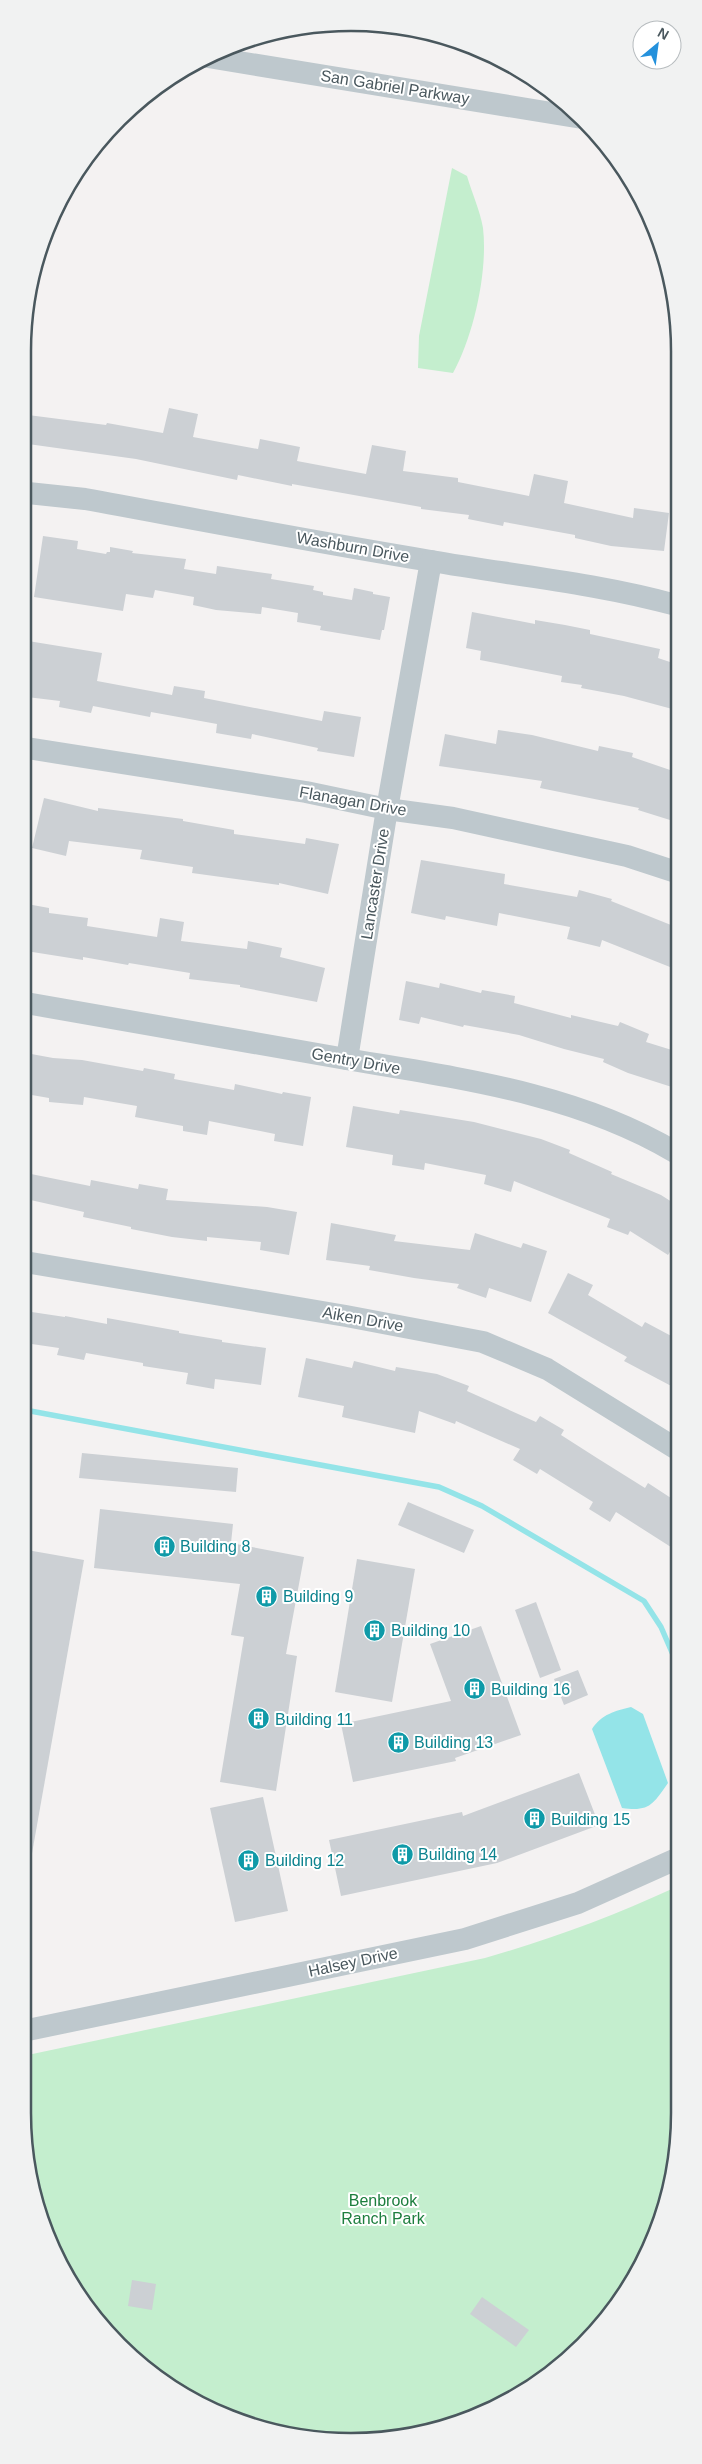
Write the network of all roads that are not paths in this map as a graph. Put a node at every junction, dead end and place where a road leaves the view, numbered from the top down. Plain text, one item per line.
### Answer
1 (223, 58) edge
2 (567, 115) edge
3 (31, 493) edge
4 (431, 561) junction
5 (671, 604) edge
6 (31, 749) edge
7 (387, 809) junction
8 (671, 870) edge
9 (31, 1005) edge
10 (347, 1059) junction
11 (671, 1150) edge
12 (31, 1263) edge
13 (671, 1446) edge
14 (671, 1861) edge
15 (31, 2029) edge

1 - 2 street, San Gabriel Parkway
3 - 4 street, Washburn Drive
4 - 5 street, Washburn Drive
4 - 7 street, Lancaster Drive
6 - 7 street, Flanagan Drive
7 - 8 street, Flanagan Drive
7 - 10 street, Lancaster Drive
9 - 10 street, Gentry Drive
10 - 11 street, Gentry Drive
12 - 13 street, Aiken Drive
14 - 15 street, Halsey Drive

